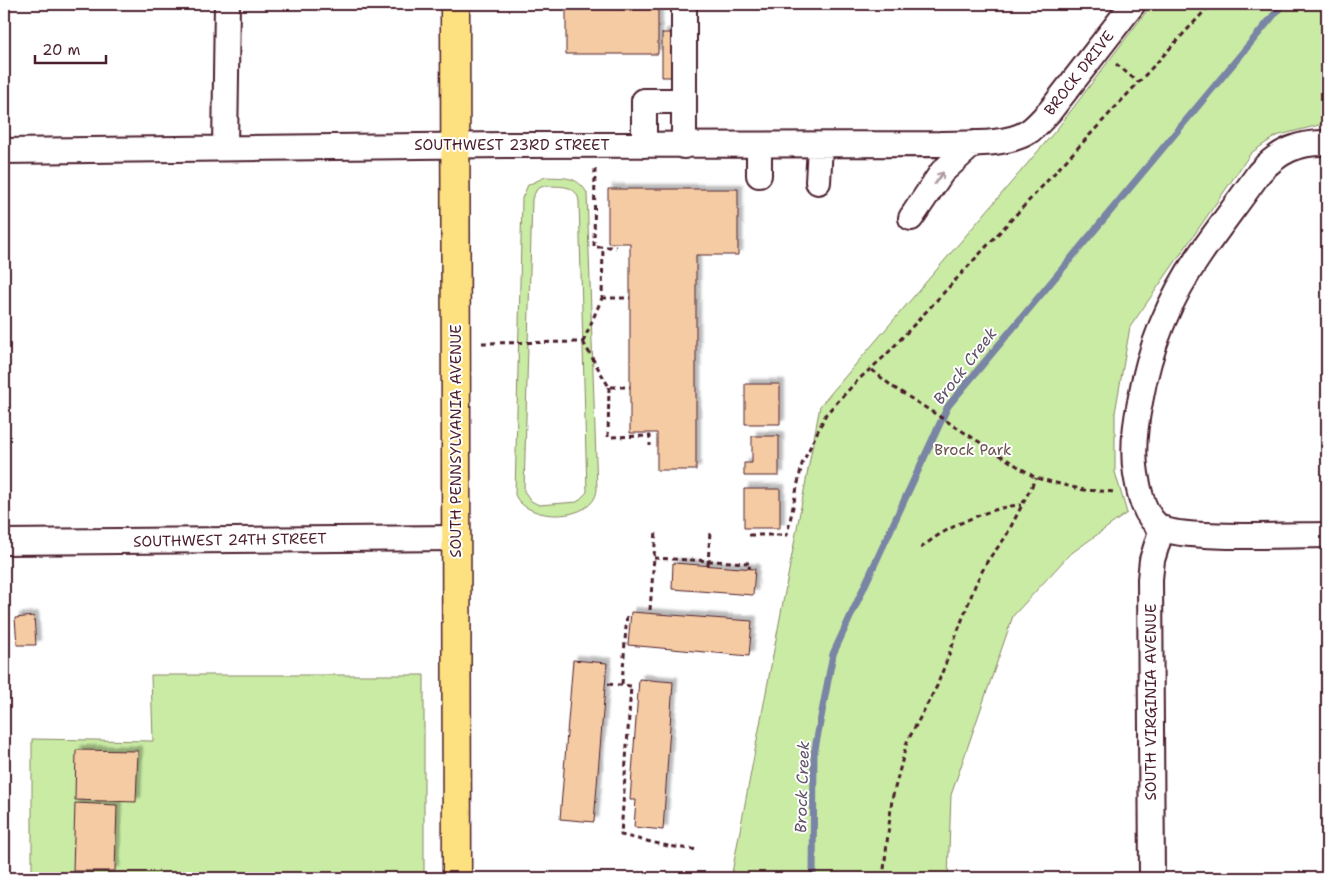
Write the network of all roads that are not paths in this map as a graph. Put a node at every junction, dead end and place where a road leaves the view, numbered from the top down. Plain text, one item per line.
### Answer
1 (227, 4) edge
2 (456, 4) edge
3 (684, 4) edge
4 (1134, 4) edge
5 (684, 101) junction
6 (1019, 136) joint
7 (1327, 142) edge
8 (974, 143) junction
9 (456, 145) junction
10 (644, 145) junction
11 (820, 145) junction
12 (684, 146) junction
13 (759, 146) junction
14 (225, 148) junction
15 (4, 151) edge
16 (758, 175) dead end
17 (818, 182) dead end
18 (911, 218) dead end
19 (1162, 528) junction
20 (1327, 535) edge
21 (456, 538) junction
22 (4, 542) edge
23 (456, 878) edge
24 (1152, 878) edge

1 - 14 street
2 - 9 main road, SOUTH PENNSYLVANIA AVENUE
3 - 5 street
4 - 6 street, BROCK DRIVE
5 - 10 street
5 - 12 street
6 - 8 street, SOUTHWEST 23RD STREET
7 - 19 street
8 - 11 street, SOUTHWEST 23RD STREET
18 -> 8 street
9 - 10 street, SOUTHWEST 23RD STREET
9 - 14 street, SOUTHWEST 23RD STREET
9 - 21 main road, SOUTH PENNSYLVANIA AVENUE
10 - 12 street, SOUTHWEST 23RD STREET
11 - 13 street, SOUTHWEST 23RD STREET
11 - 17 street
12 - 13 street, SOUTHWEST 23RD STREET
13 - 16 street
14 - 15 street, SOUTHWEST 23RD STREET
19 - 20 street
19 - 24 street, SOUTH VIRGINIA AVENUE
21 - 22 street, SOUTHWEST 24TH STREET
21 - 23 main road, SOUTH PENNSYLVANIA AVENUE

